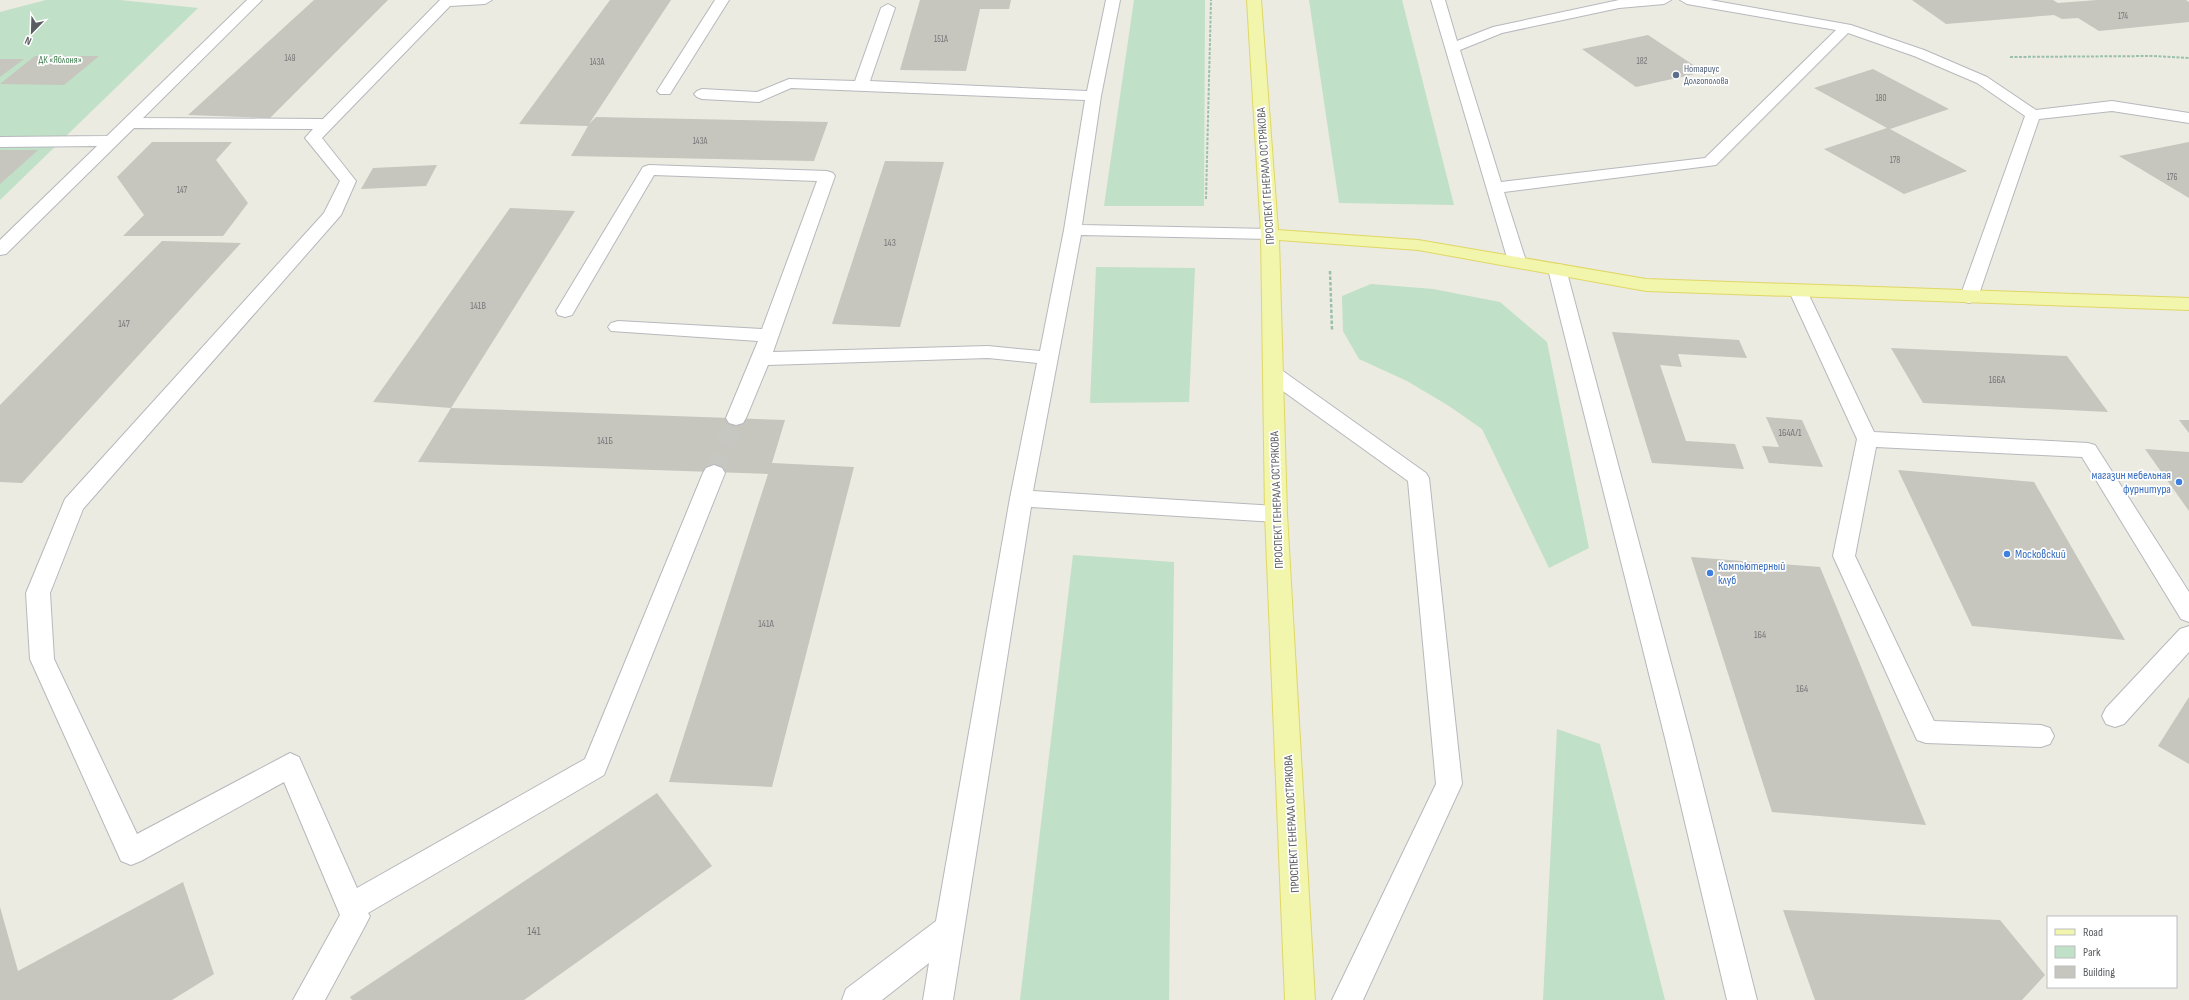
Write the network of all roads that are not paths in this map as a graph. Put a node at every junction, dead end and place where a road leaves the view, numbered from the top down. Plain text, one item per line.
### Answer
1 (255, 0) edge
2 (485, 0) edge
3 (722, 0) edge
4 (1113, 0) edge
5 (1254, 0) edge
6 (1438, 0) edge
7 (1664, 0) edge
8 (1687, 0) edge
9 (888, 8) dead end
10 (1846, 28) junction
11 (1452, 48) junction
12 (860, 85) junction
13 (665, 91) dead end
14 (702, 94) dead end
15 (1093, 96) junction
16 (2033, 115) junction
17 (2189, 118) edge
18 (132, 123) junction
19 (328, 124) junction
20 (112, 140) junction
21 (0, 142) edge
22 (1494, 188) junction
23 (1073, 230) junction
24 (1270, 234) junction
25 (0, 250) edge
26 (1517, 261) junction
27 (1557, 270) junction
28 (1798, 291) junction
29 (1969, 297) junction
30 (2189, 304) edge
31 (565, 311) dead end
32 (618, 327) dead end
33 (769, 335) junction
34 (1049, 358) junction
35 (760, 359) junction
36 (1273, 374) junction
37 (736, 418) tunnel mouth
38 (1867, 439) junction
39 (714, 473) tunnel mouth
40 (1021, 498) junction
41 (1276, 514) junction
42 (2189, 612) edge
43 (2189, 636) edge
44 (2115, 716) dead end
45 (2041, 736) dead end
46 (352, 907) junction
47 (950, 929) junction
48 (308, 1000) edge
49 (857, 1000) edge
50 (938, 1000) edge
51 (1300, 1000) edge
52 (1347, 1000) edge
53 (1742, 1000) edge

1 - 18 street
2 - 19 street
3 - 13 street
4 - 15 street
5 - 24 main road, ПРОСПЕКТ ГЕНЕРАЛА ОСТРЯКОВА
6 - 11 street
7 - 11 street
8 - 10 street
9 - 12 street
10 - 16 street
10 - 22 street
11 - 22 street
12 - 14 street
12 - 15 street
15 - 23 street
16 - 17 street
16 - 29 street
18 - 19 street
18 - 20 street
19 - 46 street
20 - 21 street
20 - 25 street
22 - 26 street
23 - 24 street
23 - 34 street
24 - 26 main road
24 - 36 main road, ПРОСПЕКТ ГЕНЕРАЛА ОСТРЯКОВА
26 - 27 main road
27 - 28 main road
27 - 53 street
28 - 29 main road
28 - 38 street
29 - 30 main road
31 - 33 street
32 - 33 street
33 - 35 street
34 - 35 street
34 - 40 street
35 - 37 street
36 - 41 main road, ПРОСПЕКТ ГЕНЕРАЛА ОСТРЯКОВА
36 - 52 street
38 - 42 street
38 - 45 street
39 - 46 street
40 - 41 street
40 - 47 street
41 - 51 main road, ПРОСПЕКТ ГЕНЕРАЛА ОСТРЯКОВА
43 - 44 street
46 - 48 street
47 - 49 street
47 - 50 street

